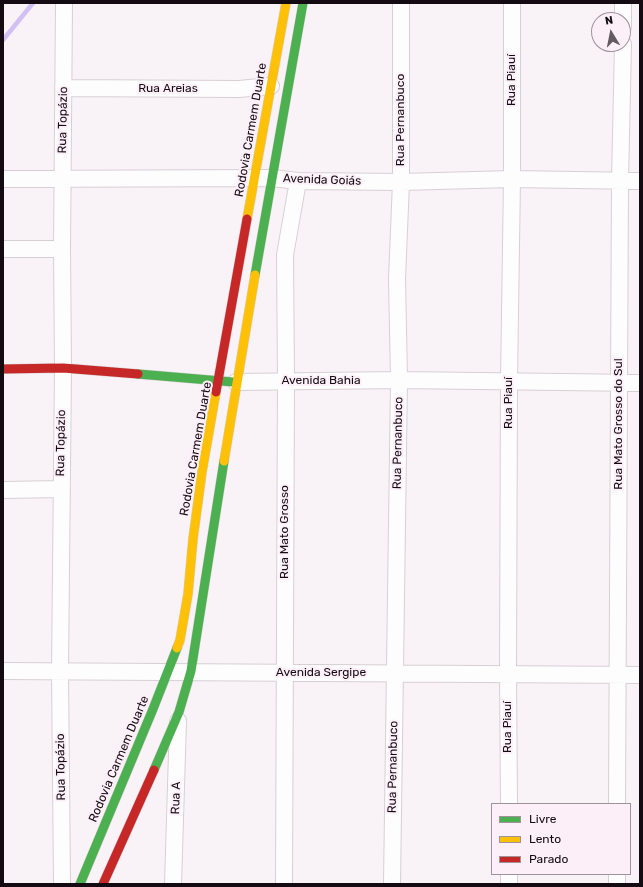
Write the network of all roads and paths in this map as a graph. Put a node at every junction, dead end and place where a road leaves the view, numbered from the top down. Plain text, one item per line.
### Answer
1 (64, 3) edge
2 (286, 3) edge
3 (303, 3) edge
4 (401, 3) edge
5 (512, 3) edge
6 (623, 52) edge
7 (272, 86) junction
8 (63, 88) junction
9 (3, 178) edge
10 (255, 178) junction
11 (272, 178) junction
12 (62, 179) junction
13 (512, 179) junction
14 (298, 181) junction
15 (620, 181) junction
16 (640, 181) edge
17 (401, 182) junction
18 (3, 249) edge
19 (62, 249) junction
20 (62, 368) junction
21 (3, 369) edge
22 (220, 380) junction
23 (286, 380) junction
24 (399, 380) junction
25 (509, 381) junction
26 (236, 382) junction
27 (620, 383) junction
28 (640, 383) edge
29 (61, 489) junction
30 (3, 490) edge
31 (3, 671) edge
32 (60, 671) junction
33 (168, 671) junction
34 (191, 671) junction
35 (285, 672) junction
36 (394, 673) junction
37 (508, 674) junction
38 (617, 674) junction
39 (640, 674) edge
40 (179, 712) junction
41 (509, 803) edge
42 (617, 803) edge
43 (62, 884) edge
44 (80, 884) edge
45 (103, 884) edge
46 (173, 884) edge
47 (284, 884) edge
48 (392, 884) edge

1 - 8 street, Rua Topázio
2 - 7 street, Rodovia Carmem Duarte
3 - 11 street
4 - 17 street, Rua Pernanbuco
5 - 13 street, Rua Piauí
6 - 15 street, Rua Mato Grosso do Sul
7 - 8 street, Rua Areias
7 - 10 street, Rodovia Carmem Duarte
8 - 12 street, Rua Topázio
9 - 12 street, Avenida Goiás
10 - 11 street, Avenida Goiás
10 - 12 street, Avenida Goiás
10 - 22 street, Rodovia Carmem Duarte
11 - 14 street, Avenida Goiás
11 - 26 street
12 - 19 street, Rua Topázio
13 - 15 street, Avenida Goiás
13 - 17 street, Avenida Goiás
13 - 25 street, Rua Piauí
14 - 17 street, Avenida Goiás
14 - 23 street, Rua Mato Grosso
15 - 16 street, Avenida Goiás
15 - 27 street, Rua Mato Grosso do Sul
17 - 24 street, Rua Pernanbuco
18 - 19 street
19 - 20 street, Rua Topázio
20 - 21 street, Avenida Bahia
20 - 22 street, Avenida Bahia
20 - 29 street, Rua Topázio
22 - 26 street, Avenida Bahia
22 - 33 street, Rodovia Carmem Duarte
23 - 24 street, Avenida Bahia
23 - 26 street, Avenida Bahia
23 - 35 street, Rua Mato Grosso
24 - 25 street, Avenida Bahia
24 - 36 street, Rua Pernanbuco
25 - 27 street, Avenida Bahia
25 - 37 street, Rua Piauí
26 - 34 street
27 - 28 street, Avenida Bahia
27 - 38 street, Rua Mato Grosso do Sul
29 - 30 street
29 - 32 street, Rua Topázio
31 - 32 street, Avenida Sergipe
32 - 33 street, Avenida Sergipe
32 - 43 street, Rua Topázio
33 - 34 street, Avenida Sergipe
33 - 44 street, Rodovia Carmem Duarte
34 - 35 street, Avenida Sergipe
34 - 40 street
35 - 36 street, Avenida Sergipe
35 - 47 street, Rua Mato Grosso
36 - 37 street, Avenida Sergipe
36 - 48 street, Rua Pernanbuco
37 - 38 street, Avenida Sergipe
37 - 41 street, Rua Piauí
38 - 39 street, Avenida Sergipe
38 - 42 street, Rua Mato Grosso do Sul
40 - 45 street
40 - 46 street, Rua A

